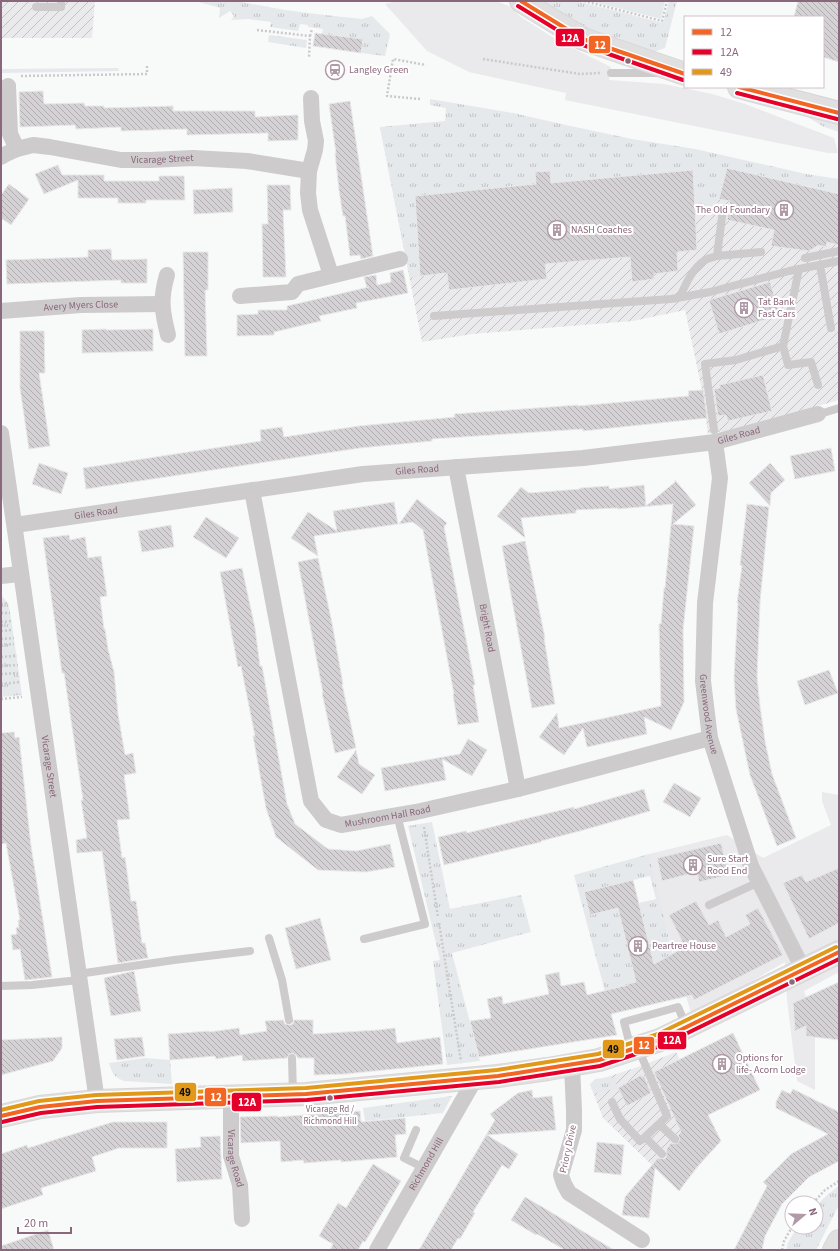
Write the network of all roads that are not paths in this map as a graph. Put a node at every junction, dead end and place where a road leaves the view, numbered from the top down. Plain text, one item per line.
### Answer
1 (62, 1) edge
2 (521, 1) edge
3 (36, 7) dead end
4 (610, 73) road end
5 (684, 74) edge
6 (12, 81) road end
7 (743, 88) edge
8 (311, 98) dead end
9 (839, 113) edge
10 (17, 149) junction
11 (1, 157) edge
12 (309, 171) junction
13 (723, 208) dead end
14 (839, 251) edge
15 (761, 252) dead end
16 (718, 256) junction
17 (805, 258) dead end
18 (400, 259) dead end
19 (839, 261) edge
20 (820, 265) junction
21 (799, 269) junction
22 (167, 275) dead end
23 (331, 275) junction
24 (240, 296) dead end
25 (680, 297) junction
26 (162, 304) junction
27 (1, 311) edge
28 (434, 316) dead end
29 (831, 328) dead end
30 (168, 335) dead end
31 (783, 346) junction
32 (818, 385) dead end
33 (839, 408) edge
34 (820, 413) joint
35 (1, 433) edge
36 (714, 436) junction
37 (456, 467) junction
38 (252, 490) junction
39 (15, 525) junction
40 (20, 574) junction
41 (1, 576) edge
42 (710, 738) junction
43 (518, 789) junction
44 (397, 815) junction
45 (759, 882) junction
46 (709, 905) dead end
47 (270, 938) dead end
48 (364, 939) dead end
49 (250, 951) dead end
50 (839, 952) edge
51 (804, 969) junction
52 (79, 977) junction
53 (1, 986) edge
54 (289, 1020) dead end
55 (686, 1026) junction
56 (634, 1048) junction
57 (292, 1058) dead end
58 (572, 1065) junction
59 (468, 1073) junction
60 (293, 1095) junction
61 (231, 1097) junction
62 (97, 1101) junction
63 (612, 1102) dead end
64 (1, 1116) edge
65 (659, 1124) junction
66 (416, 1130) dead end
67 (645, 1137) junction
68 (675, 1139) dead end
69 (662, 1154) dead end
70 (424, 1168) junction
71 (242, 1219) dead end
72 (642, 1240) dead end
73 (839, 1241) edge
74 (377, 1250) edge
75 (834, 1250) edge

1 - 3 lane
2 - 5 main road
4 - 5 lane
6 - 10 street
7 - 9 main road
8 - 12 street
10 - 11 street, Vicarage Street
10 - 12 street, Vicarage Street
12 - 23 street
13 - 16 lane
14 - 17 lane
15 - 16 lane
16 - 25 lane
18 - 23 street
19 - 20 lane
20 - 21 lane
20 - 29 lane
21 - 25 lane
21 - 31 lane
22 - 26 street
23 - 24 street
25 - 28 lane
26 - 27 street, Avery Myers Close
26 - 30 street
31 - 32 lane
31 - 36 lane
33 - 34 lane
34 - 36 street, Giles Road
35 - 39 street, Vicarage Street
36 - 37 street, Giles Road
36 - 42 street, Greenwood Avenue
37 - 38 street, Giles Road
37 - 43 street, Bright Road
38 - 39 street, Giles Road
38 - 44 street, Mushroom Hall Road
39 - 40 street, Vicarage Street
40 - 41 street
40 - 52 street, Vicarage Street
42 - 43 street, Mushroom Hall Road
42 - 45 street, Greenwood Avenue
43 - 44 street, Mushroom Hall Road
44 - 48 lane
45 - 46 lane
45 - 51 street, Greenwood Avenue
47 - 54 lane
49 - 52 lane
50 - 51 main road
51 - 55 main road
52 - 53 lane
52 - 62 street, Vicarage Street
55 - 56 main road
55 - 56 lane
56 - 58 main road
56 - 65 lane
57 - 60 lane
58 - 59 main road
58 - 72 street, Priory Drive
59 - 60 main road
59 - 70 street, Richmond Hill
60 - 61 main road
61 - 62 main road
61 - 71 street, Vicarage Road
62 - 64 main road
63 - 67 lane
65 - 67 lane
65 - 68 lane
66 - 70 lane
67 - 69 lane
70 - 74 street, Richmond Hill
73 - 75 main road

